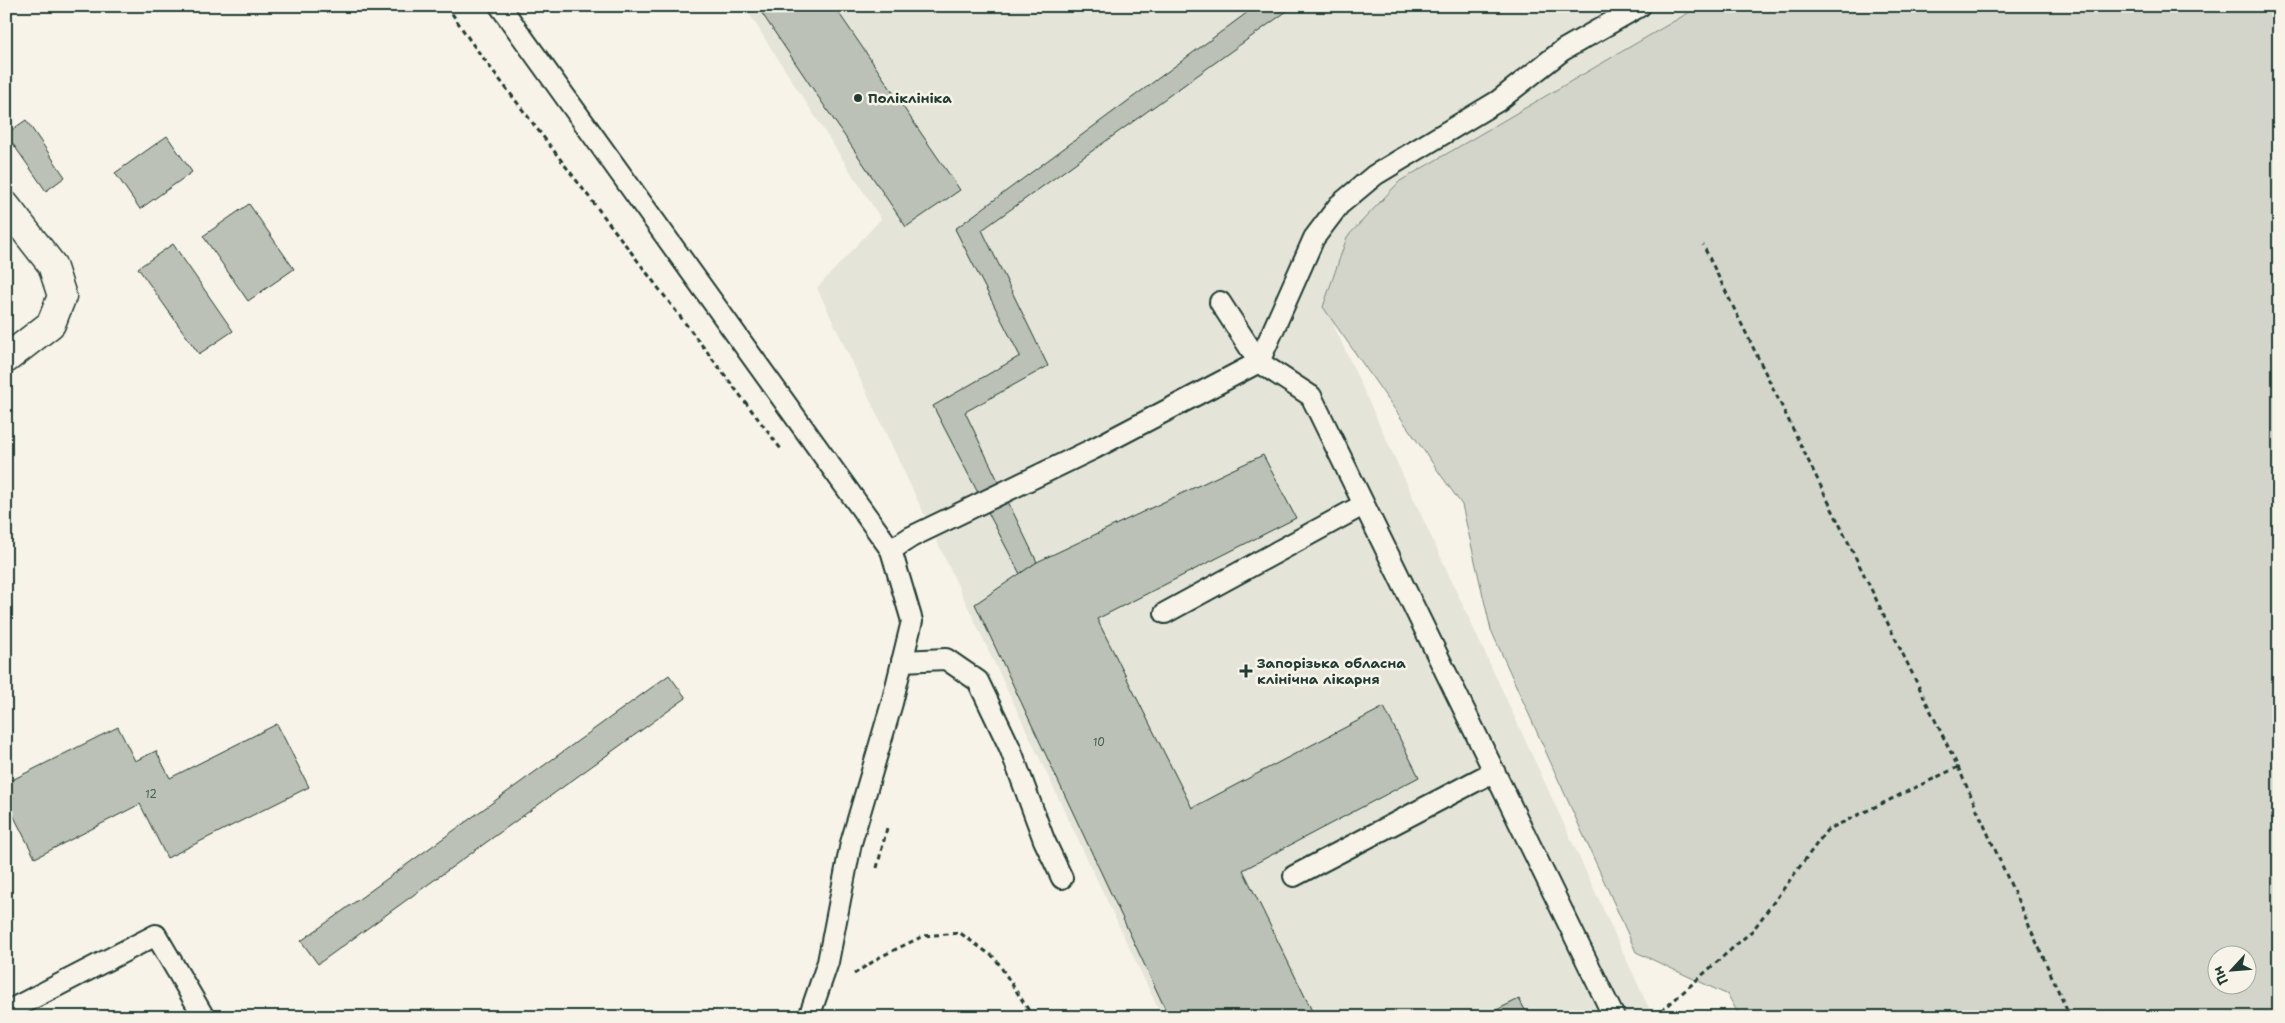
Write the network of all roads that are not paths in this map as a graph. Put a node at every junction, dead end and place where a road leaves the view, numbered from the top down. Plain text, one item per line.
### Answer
1 (500, 6) edge
2 (1640, 6) edge
3 (6, 206) edge
4 (1220, 302) dead end
5 (6, 359) edge
6 (1259, 362) junction
7 (1363, 505) junction
8 (891, 550) junction
9 (1165, 613) dead end
10 (902, 661) junction
11 (1494, 772) junction
12 (1294, 876) dead end
13 (1062, 878) dead end
14 (6, 1012) edge
15 (204, 1017) edge
16 (809, 1017) edge
17 (1614, 1017) edge

1 - 8 lane
2 - 6 lane
3 - 5 street
4 - 6 lane
6 - 7 lane
6 - 8 lane
7 - 9 lane
7 - 11 lane
8 - 10 lane
10 - 13 lane
10 - 16 lane
11 - 12 lane
11 - 17 lane
14 - 15 lane

